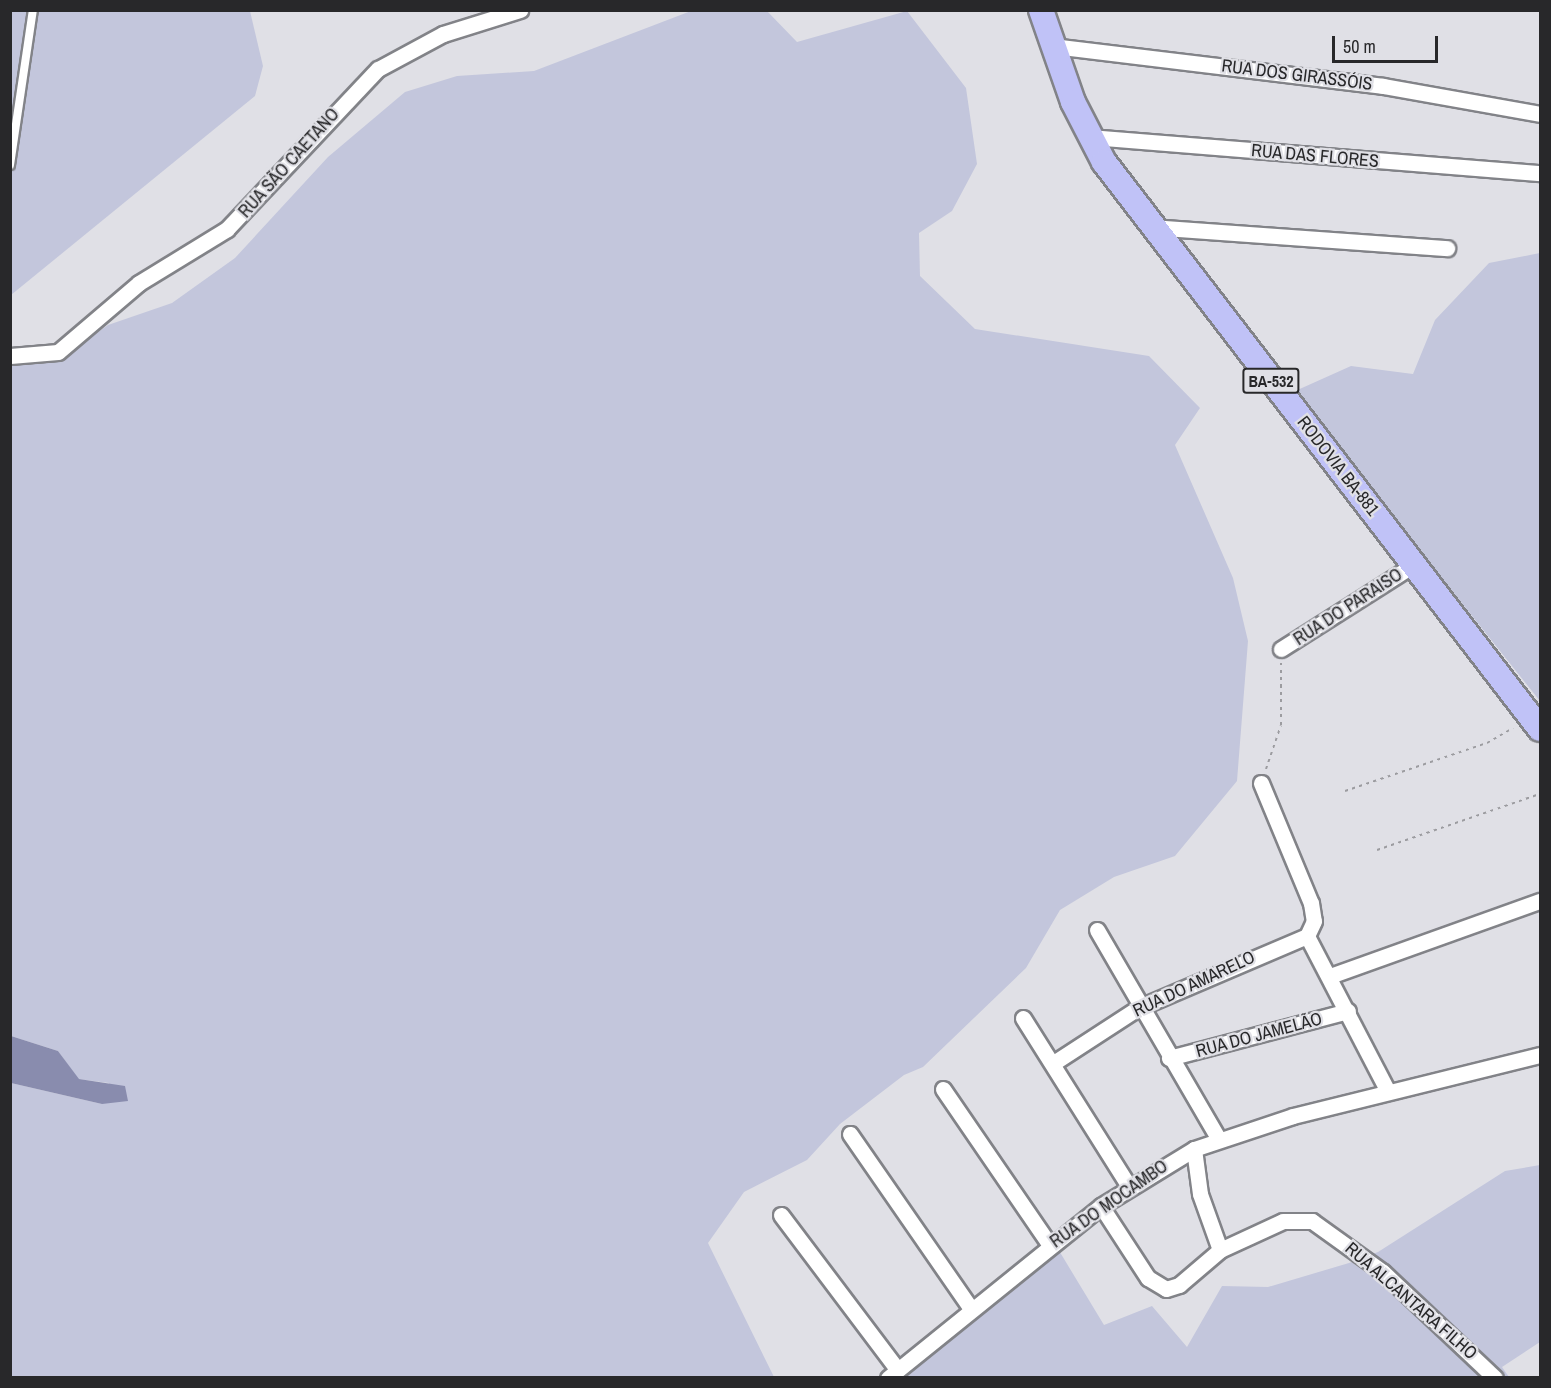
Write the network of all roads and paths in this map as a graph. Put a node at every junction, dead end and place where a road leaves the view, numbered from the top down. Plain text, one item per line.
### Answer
1 (33, 10) edge
2 (520, 10) edge
3 (1041, 10) edge
4 (1053, 46) junction
5 (1540, 114) edge
6 (1090, 137) junction
7 (10, 165) edge
8 (1540, 173) edge
9 (1151, 227) junction
10 (1447, 248) dead end
11 (10, 356) edge
12 (1415, 564) junction
13 (1281, 649) joint
14 (1536, 723) edge
15 (1261, 783) joint
16 (1346, 790) dead end
17 (1540, 794) edge
18 (1377, 850) dead end
19 (1540, 901) edge
20 (1096, 930) dead end
21 (1307, 936) junction
22 (1330, 976) junction
23 (1138, 1008) junction
24 (1348, 1011) junction
25 (1023, 1018) dead end
26 (1540, 1055) edge
27 (1169, 1058) junction
28 (1054, 1062) junction
29 (943, 1089) dead end
30 (1387, 1090) junction
31 (850, 1134) dead end
32 (1218, 1138) junction
33 (1194, 1149) junction
34 (1129, 1186) junction
35 (1101, 1206) junction
36 (781, 1215) dead end
37 (1050, 1245) junction
38 (1220, 1250) junction
39 (970, 1307) junction
40 (892, 1373) edge
41 (1495, 1377) edge

1 - 7 lane
2 - 11 street, RUA SÃO CAETANO
3 - 4 main road, RODOVIA BA-881 / BA-532
4 - 5 street, RUA DOS GIRASSÓIS
4 - 6 main road, RODOVIA BA-881 / BA-532
6 - 8 street, RUA DAS FLORES
6 - 9 main road, RODOVIA BA-881 / BA-532
9 - 10 street
9 - 12 main road, RODOVIA BA-881 / BA-532
12 - 13 street, RUA DO PARAISO
12 - 14 main road, RODOVIA BA-881 / BA-532
13 - 15 path
14 - 16 path
15 - 21 street
17 - 18 path
19 - 22 street
20 - 23 street
21 - 22 street
21 - 23 street, RUA DO AMARELO
22 - 24 street
23 - 27 street
23 - 28 street, RUA DO AMARELO
24 - 27 street, RUA DO JAMELÃO
24 - 30 street
25 - 28 street
26 - 30 street, RUA DO MOCAMBO
27 - 32 street
28 - 34 street
29 - 37 street
30 - 32 street, RUA DO MOCAMBO
31 - 39 street
32 - 33 street, RUA DO MOCAMBO
33 - 34 street, RUA DO MOCAMBO
33 - 38 street
34 - 35 street, RUA DO MOCAMBO
35 - 37 street, RUA DO MOCAMBO
35 - 38 street, RUA ALCANTARA FILHO
36 - 40 street
37 - 39 street, RUA DO MOCAMBO
38 - 41 street, RUA ALCANTARA FILHO
39 - 40 street, RUA DO MOCAMBO

